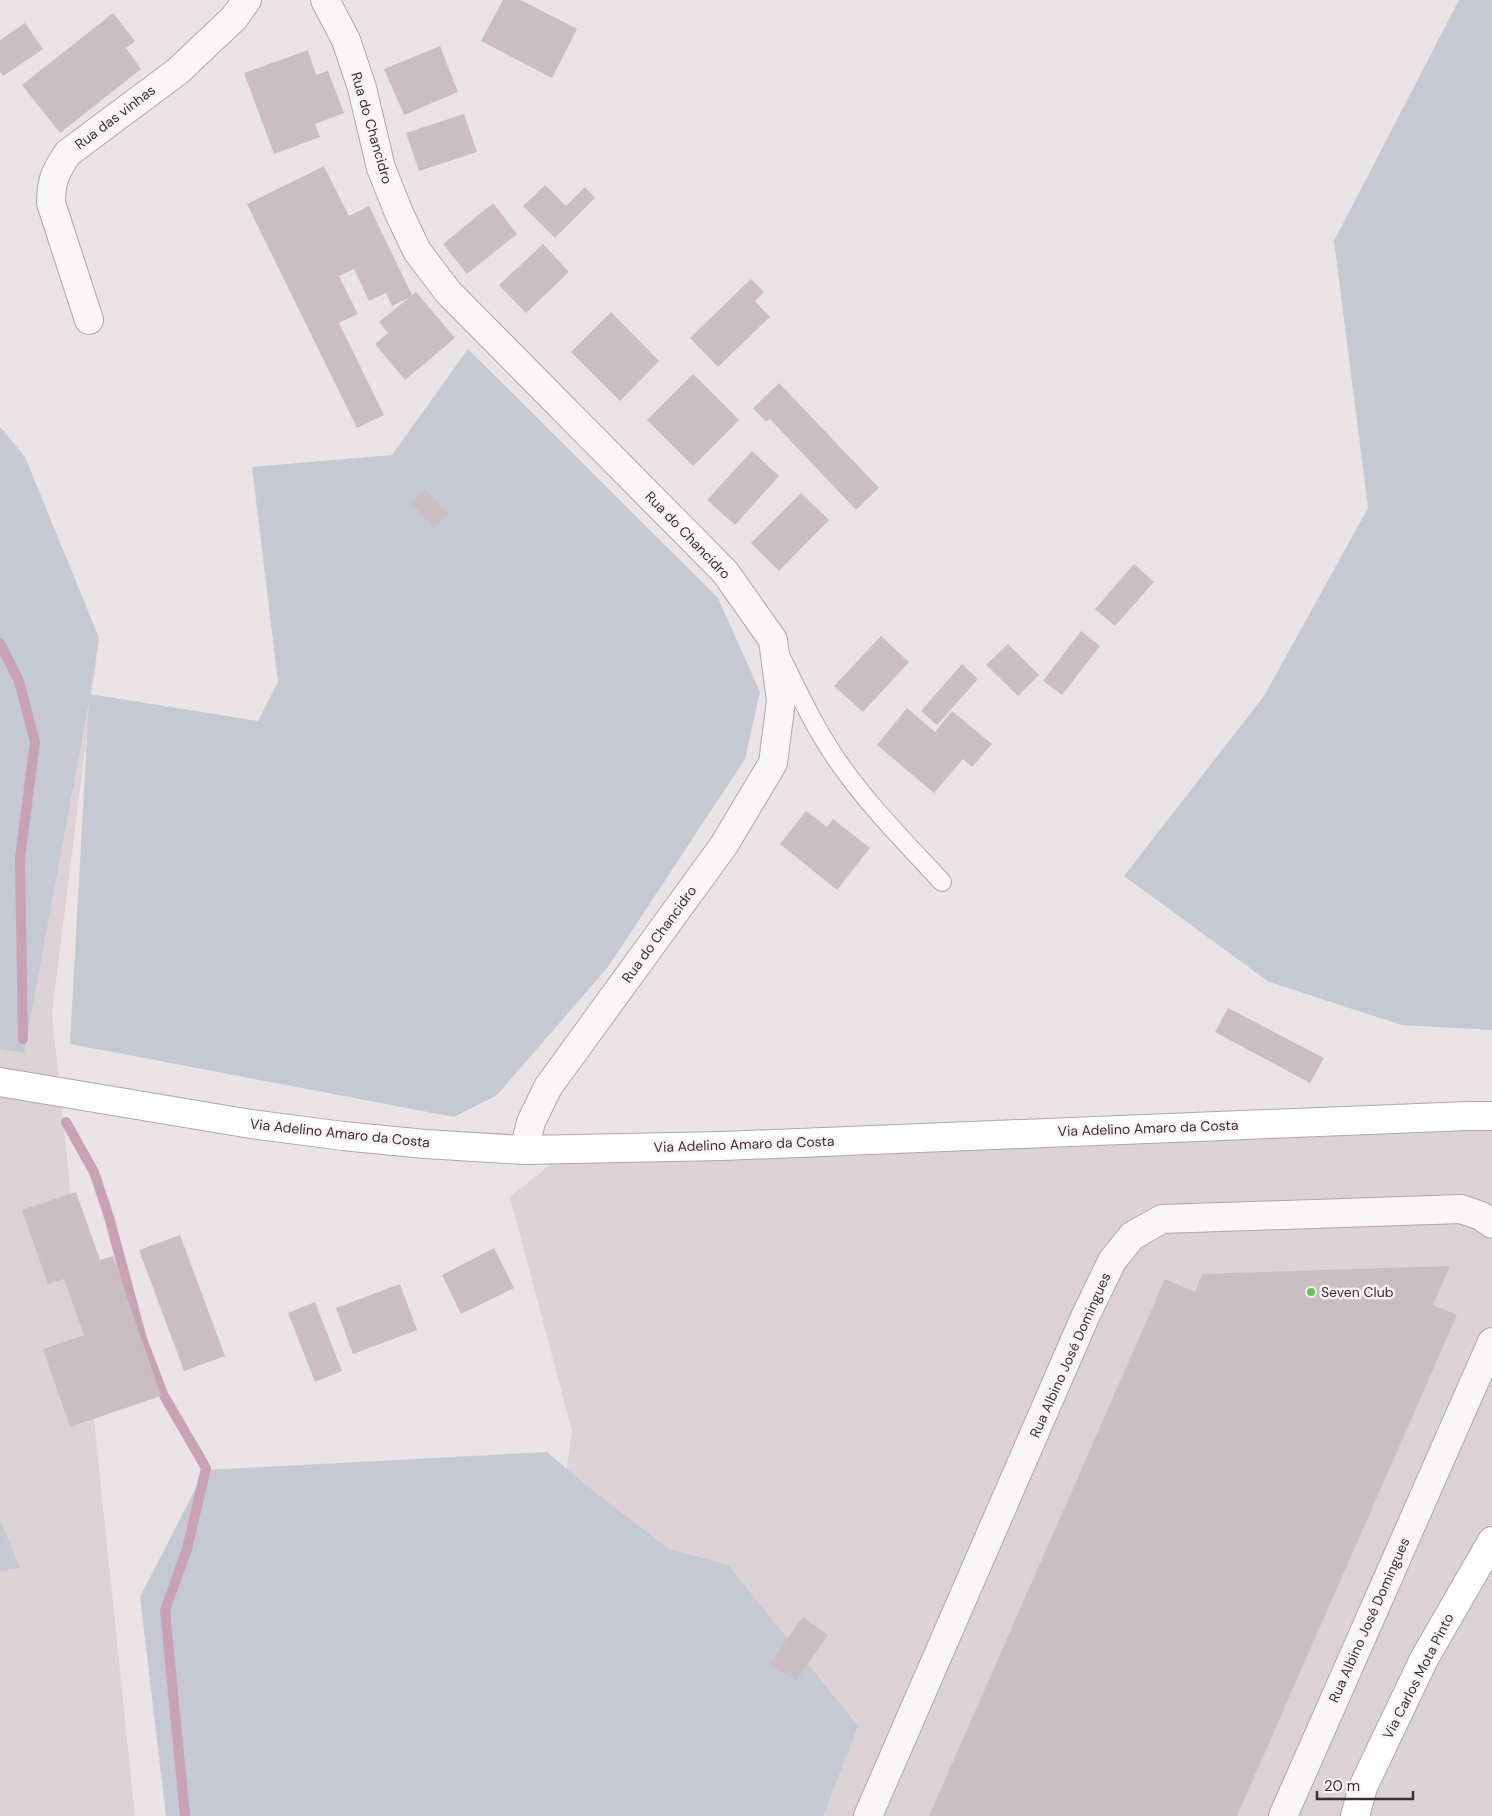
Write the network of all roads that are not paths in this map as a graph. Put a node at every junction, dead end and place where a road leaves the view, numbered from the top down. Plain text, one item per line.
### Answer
1 (247, 0) edge
2 (325, 0) edge
3 (89, 320) dead end
4 (773, 640) junction
5 (942, 882) dead end
6 (0, 1082) edge
7 (1492, 1116) edge
8 (524, 1150) junction
9 (1492, 1224) edge
10 (1492, 1342) edge
11 (1492, 1541) edge
12 (868, 1816) edge
13 (1283, 1816) edge
14 (1354, 1816) edge

1 - 3 street, Rua das vinhas
2 - 4 street, Rua do Chancidro
4 - 5 lane
4 - 8 street, Rua do Chancidro
6 - 8 main road, Via Adelino Amaro da Costa
7 - 8 main road, Via Adelino Amaro da Costa
9 - 12 street, Rua Albino José Domingues
10 - 13 street, Rua Albino José Domingues
11 - 14 main road, Via Carlos Mota Pinto

